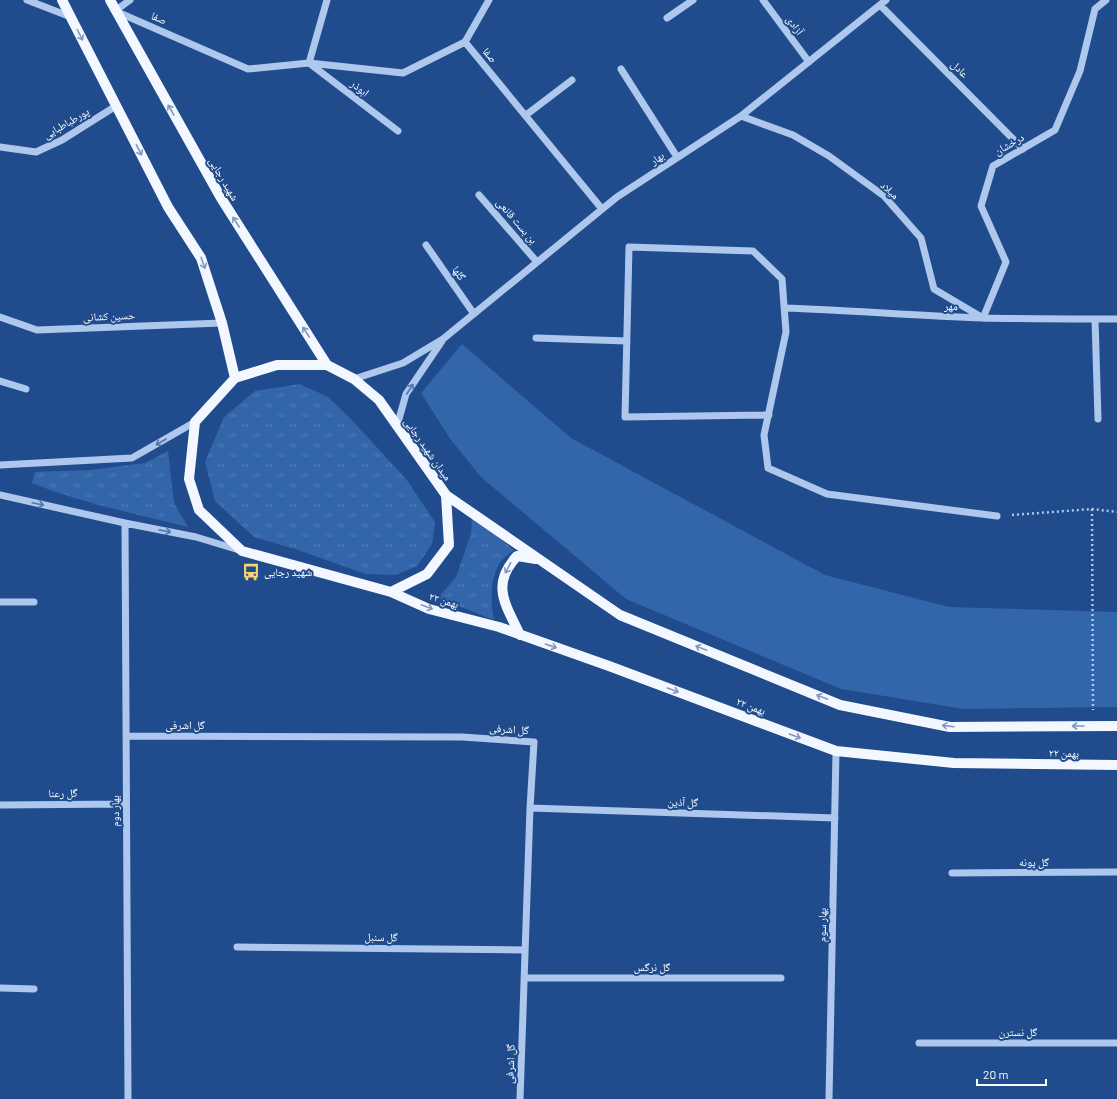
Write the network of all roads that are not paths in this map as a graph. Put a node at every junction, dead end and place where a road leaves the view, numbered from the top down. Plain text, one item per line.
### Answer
1 (28, 0) edge
2 (62, 0) edge
3 (110, 0) edge
4 (130, 0) edge
5 (328, 0) edge
6 (488, 0) edge
7 (692, 0) edge
8 (763, 0) edge
9 (1106, 0) edge
10 (883, 2) edge
11 (115, 11) junction
12 (71, 17) junction
13 (667, 18) dead end
14 (465, 42) junction
15 (809, 62) junction
16 (309, 63) junction
17 (621, 69) dead end
18 (572, 80) dead end
19 (116, 106) junction
20 (526, 115) junction
21 (741, 116) junction
22 (398, 131) dead end
23 (0, 147) edge
24 (1023, 149) junction
25 (677, 157) junction
26 (479, 195) dead end
27 (602, 208) junction
28 (426, 245) dead end
29 (537, 262) junction
30 (784, 308) junction
31 (474, 314) junction
32 (0, 317) edge
33 (983, 318) junction
34 (1095, 319) junction
35 (1117, 319) edge
36 (222, 324) junction
37 (536, 338) dead end
38 (443, 339) junction
39 (627, 341) junction
40 (327, 365) junction
41 (235, 378) junction
42 (354, 379) junction
43 (0, 381) edge
44 (26, 389) dead end
45 (769, 415) junction
46 (1098, 419) dead end
47 (195, 422) junction
48 (397, 426) junction
49 (0, 466) edge
50 (0, 495) edge
51 (446, 495) junction
52 (997, 516) road end
53 (125, 523) junction
54 (242, 551) junction
55 (540, 560) junction
56 (391, 592) junction
57 (0, 602) edge
58 (34, 602) dead end
59 (520, 635) junction
60 (1117, 726) edge
61 (126, 736) junction
62 (836, 751) junction
63 (1117, 765) edge
64 (126, 804) junction
65 (0, 805) edge
66 (530, 808) junction
67 (835, 818) junction
68 (1117, 872) edge
69 (952, 873) dead end
70 (237, 947) dead end
71 (525, 950) junction
72 (524, 978) junction
73 (781, 978) dead end
74 (0, 988) edge
75 (34, 989) dead end
76 (920, 1043) dead end
77 (1117, 1043) edge
78 (128, 1099) edge
79 (520, 1099) edge
80 (829, 1099) edge

1 - 12 street
2 - 12 main road
3 - 11 main road, شهید رجایی
4 - 11 street
5 - 16 street
6 - 14 street
7 - 13 street
8 - 15 street, آزادی
9 - 24 street, درخشان
10 - 15 street, بهار
10 - 24 street, عادل
11 - 16 street, صفا
40 -> 11 main road, شهید رجایی
12 -> 19 main road
14 - 16 street, صفا
14 - 20 street, صفا
15 - 21 street, بهار
16 - 22 street, ابوذر
17 - 25 street
18 - 20 street
19 - 23 street, پورطباطبایی
19 -> 36 main road
20 - 27 street, صفا
21 - 25 street, بهار
21 - 33 street, میلاد
24 - 33 street, درخشان
25 - 27 street, بهار
26 - 29 street, بن بست قانعی
27 - 29 street, بهار
28 - 31 street, گلها
29 - 31 street, بهار
30 - 33 street, مهر
30 - 39 street
30 - 45 street
31 - 38 street, بهار
32 - 36 street, حسین کشانی
33 - 34 street, مهر
34 - 35 street, مهر
34 - 46 street
36 - 41 main road
37 - 39 street
38 - 42 street
48 -> 38 street
39 - 45 street
40 - 41 main road, میدان شهید رجایی
40 - 42 main road, میدان شهید رجایی
41 - 47 main road
42 - 48 main road, میدان شهید رجایی
43 - 44 street
45 - 52 street
47 -> 49 street
47 - 54 main road
48 - 51 main road, میدان شهید رجایی
50 -> 53 street
51 - 55 main road
51 - 56 main road, میدان شهید رجایی
53 -> 54 street
53 - 61 street, بهار دوم
54 - 56 main road
55 -> 59 main road
60 -> 55 main road
56 -> 59 main road, ۲۲ بهمن
57 - 58 street
59 -> 62 main road, ۲۲ بهمن
61 - 64 street, بهار دوم
61 - 66 street, گل اشرفی
62 - 63 main road, ۲۲ بهمن
62 - 67 street, بهار سوم
64 - 65 street, گل رعنا
64 - 78 street, بهار دوم
66 - 67 street, گل آذین
66 - 71 street, گل اشرفی
67 - 80 street, بهار سوم
68 - 69 street, گل پونه
70 - 71 street, گل سنبل
71 - 72 street, گل اشرفی
72 - 73 street, گل نرگس
72 - 79 street, گل اشرفی
74 - 75 street
76 - 77 street, گل نسترن

